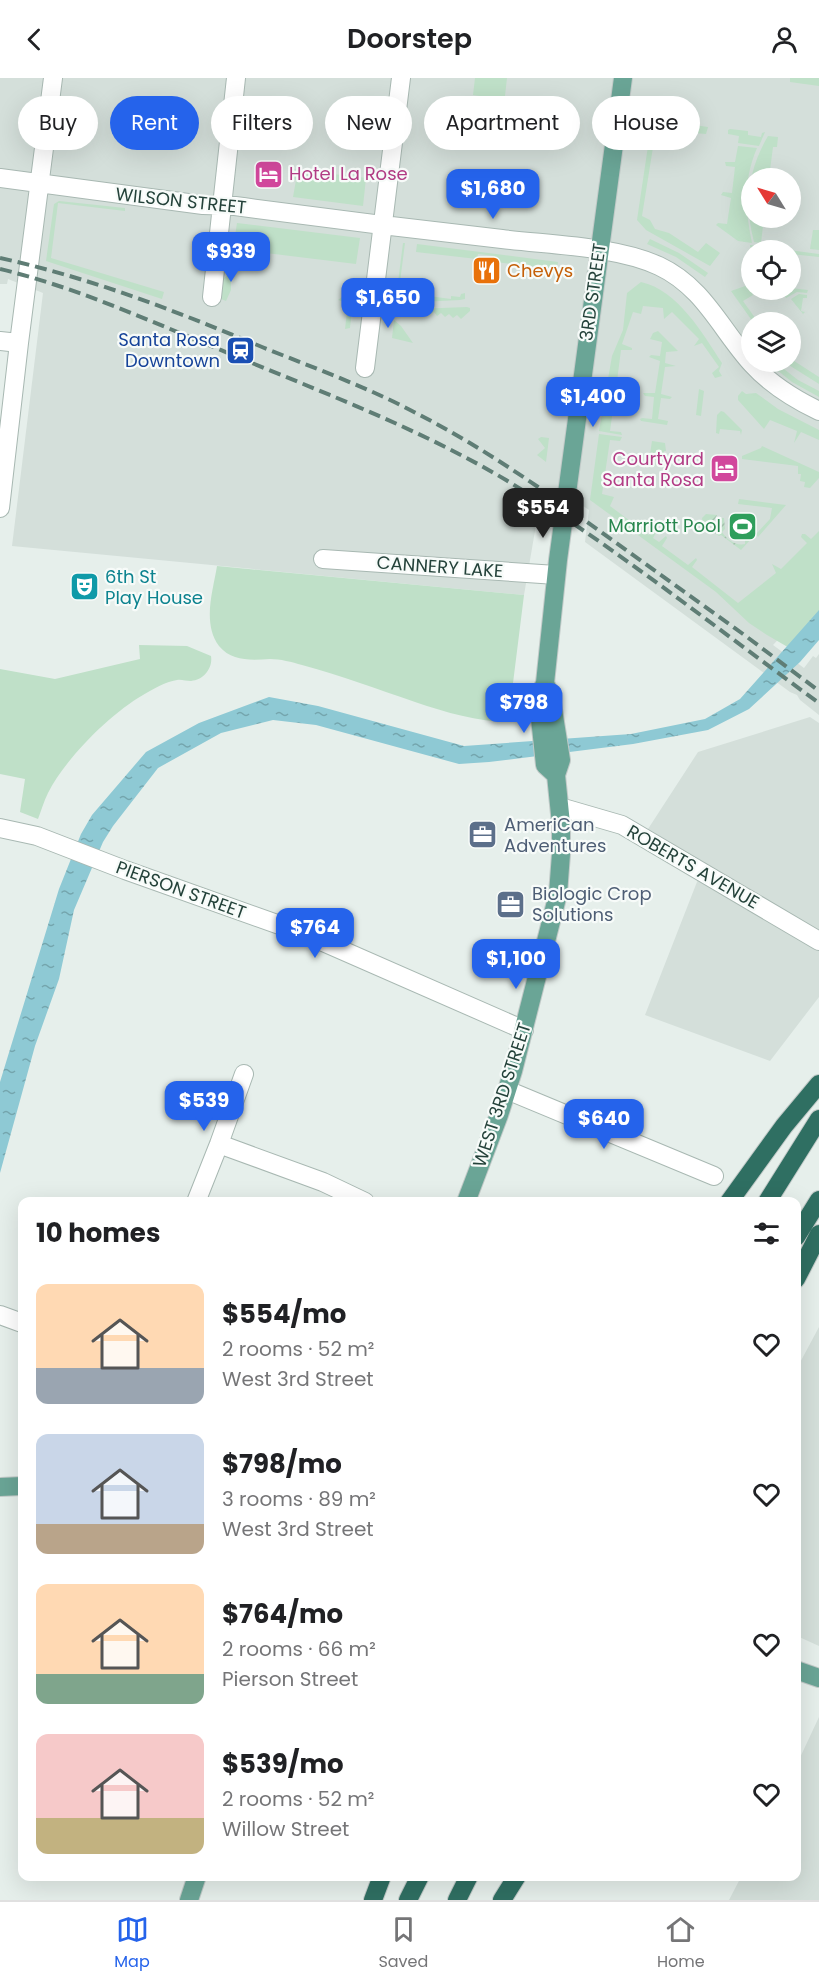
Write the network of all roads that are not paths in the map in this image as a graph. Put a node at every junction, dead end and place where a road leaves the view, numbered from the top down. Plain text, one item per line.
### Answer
1 (53, 78) edge
2 (236, 78) edge
3 (401, 78) edge
4 (623, 78) edge
5 (0, 178) edge
6 (39, 184) junction
7 (222, 205) junction
8 (383, 225) junction
9 (599, 251) junction
10 (212, 297) dead end
11 (0, 341) edge
12 (19, 343) junction
13 (364, 368) dead end
14 (819, 411) edge
15 (565, 506) joint
16 (0, 508) edge
17 (323, 559) dead end
18 (556, 575) junction
19 (560, 807) junction
20 (0, 828) edge
21 (819, 941) edge
22 (524, 1030) junction
23 (244, 1074) dead end
24 (819, 1084) edge
25 (507, 1090) junction
26 (819, 1119) edge
27 (219, 1144) junction
28 (714, 1176) dead end
29 (198, 1197) edge
30 (354, 1197) edge
31 (468, 1197) edge
32 (733, 1197) edge
33 (770, 1197) edge
34 (819, 1200) edge
35 (801, 1229) edge
36 (819, 1234) edge
37 (801, 1270) edge
38 (0, 1315) edge
39 (18, 1322) edge
40 (18, 1486) edge
41 (0, 1487) edge
42 (801, 1672) edge
43 (819, 1678) edge
44 (195, 1881) edge
45 (380, 1881) edge
46 (418, 1881) edge
47 (466, 1881) edge
48 (514, 1881) edge
49 (189, 1900) edge
50 (373, 1900) edge
51 (408, 1900) edge
52 (457, 1900) edge
53 (502, 1900) edge

1 - 6 street
2 - 7 street
3 - 8 street
4 - 9 main road, 3RD STREET
5 - 6 street, WILSON STREET
6 - 7 street, WILSON STREET
6 - 12 street
7 - 8 street, WILSON STREET
7 - 10 street
8 - 9 street, WILSON STREET
8 - 13 street
9 - 14 street, WILSON STREET
9 - 15 main road, 3RD STREET
11 - 12 street
12 - 16 street
15 - 18 main road, WEST 3RD STREET
17 - 18 street, CANNERY LAKE
18 - 19 main road, WEST 3RD STREET
19 - 21 street, ROBERTS AVENUE
19 - 22 main road, WEST 3RD STREET
20 - 22 street, PIERSON STREET
22 - 25 main road, WEST 3RD STREET
23 - 27 street
24 - 32 highway
25 - 28 street
25 - 31 main road, WEST 3RD STREET
26 - 33 highway
27 - 29 street
27 - 30 street
34 - 35 highway
36 - 37 highway
38 - 39 street
40 - 41 main road
42 - 43 main road
44 - 49 main road
45 - 50 highway
46 - 51 highway
47 - 52 highway
48 - 53 highway

